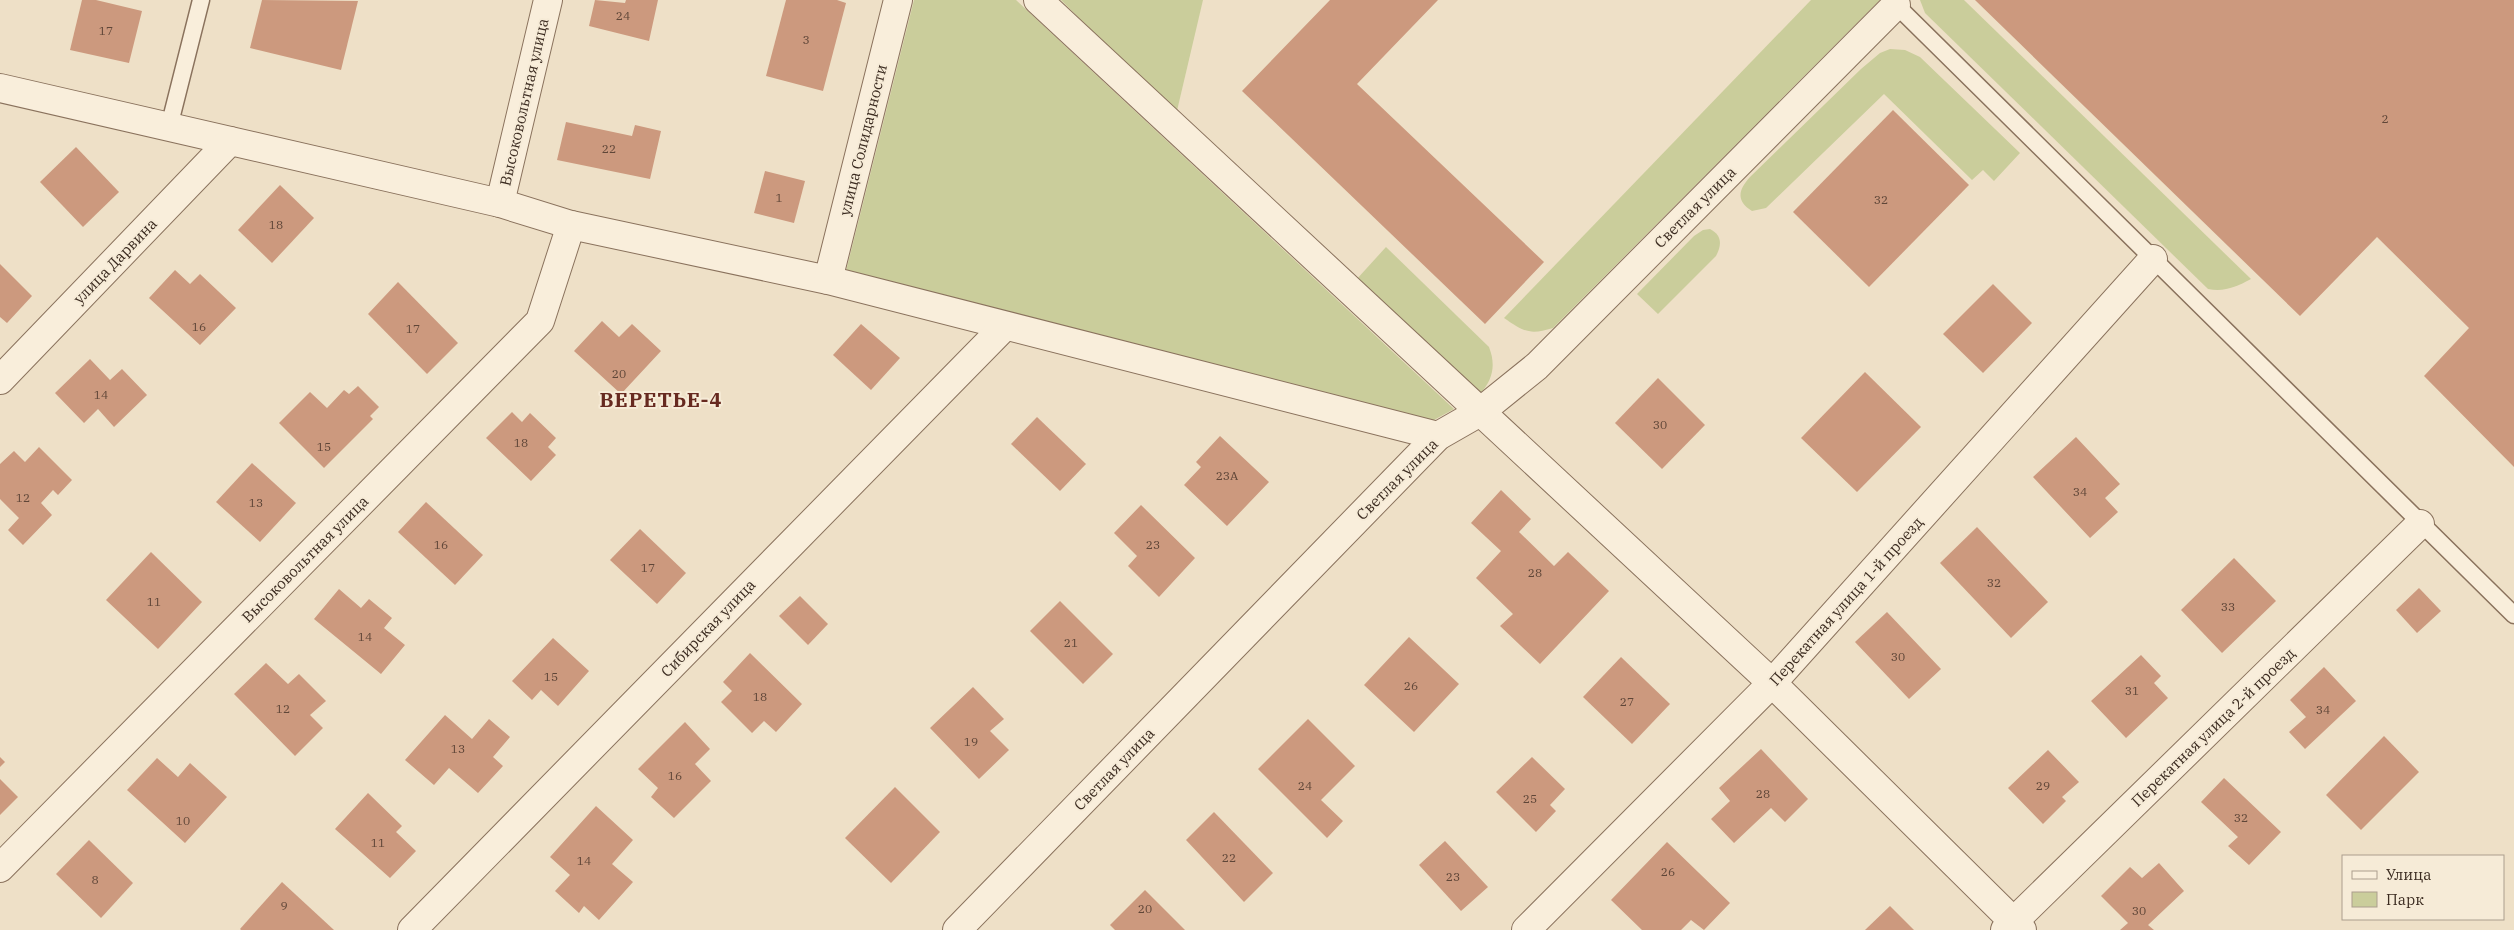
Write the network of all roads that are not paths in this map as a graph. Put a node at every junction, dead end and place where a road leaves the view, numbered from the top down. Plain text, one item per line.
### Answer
1 (201, 0) edge
2 (548, 0) edge
3 (898, 0) edge
4 (1038, 0) edge
5 (1897, 3) edge
6 (0, 88) edge
7 (169, 127) junction
8 (230, 141) junction
9 (500, 203) junction
10 (571, 225) junction
11 (2152, 259) junction
12 (828, 280) junction
13 (1005, 326) junction
14 (0, 380) edge
15 (1480, 412) junction
16 (1438, 436) junction
17 (2420, 524) junction
18 (2514, 615) edge
19 (1772, 683) junction
20 (0, 868) edge
21 (2013, 927) edge
22 (412, 930) edge
23 (957, 930) edge
24 (1526, 930) edge

1 - 7 lane
2 - 9 street, Высоковольтная улица
3 - 12 street, улица Солидарности
4 - 15 street
5 - 11 lane
5 - 15 street, Светлая улица
6 - 7 street
7 - 8 street
8 - 9 street
8 - 14 street, улица Дарвина
9 - 10 street
10 - 12 street
10 - 20 street, Высоковольтная улица
11 - 17 lane
11 - 19 street, Перекатная улица 1-й проезд
12 - 13 street
13 - 16 street
13 - 22 street, Сибирская улица
15 - 16 street, Светлая улица
15 - 19 street
16 - 23 street, Светлая улица
17 - 18 lane
17 - 21 street, Перекатная улица 2-й проезд
19 - 21 street
19 - 24 street, Перекатная улица 1-й проезд

